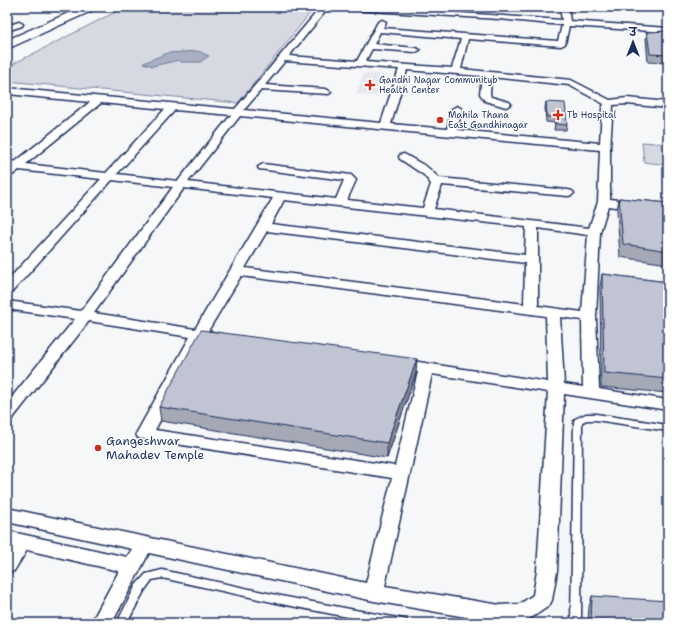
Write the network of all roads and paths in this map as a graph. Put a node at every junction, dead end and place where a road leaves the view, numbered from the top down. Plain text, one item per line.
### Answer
1 (78, 7) edge
2 (92, 7) edge
3 (325, 7) edge
4 (339, 7) edge
5 (499, 7) edge
6 (564, 7) edge
7 (388, 9) edge
8 (499, 17) junction
9 (566, 23) junction
10 (19, 24) dead end
11 (379, 30) junction
12 (668, 30) edge
13 (8, 36) edge
14 (465, 37) junction
15 (370, 46) junction
16 (416, 50) dead end
17 (284, 58) junction
18 (360, 63) junction
19 (404, 67) junction
20 (456, 71) junction
21 (487, 74) junction
22 (259, 86) junction
23 (7, 91) edge
24 (326, 92) dead end
25 (98, 100) junction
26 (609, 103) junction
27 (506, 104) dead end
28 (668, 105) edge
29 (172, 106) junction
30 (457, 109) dead end
31 (238, 112) junction
32 (385, 126) junction
33 (451, 132) junction
34 (605, 147) junction
35 (404, 157) dead end
36 (12, 164) edge
37 (263, 166) dead end
38 (7, 174) edge
39 (109, 177) junction
40 (436, 181) junction
41 (181, 184) junction
42 (568, 193) dead end
43 (280, 196) junction
44 (604, 202) junction
45 (340, 203) junction
46 (668, 210) edge
47 (427, 212) junction
48 (532, 224) junction
49 (263, 227) junction
50 (594, 232) junction
51 (532, 260) junction
52 (236, 271) junction
53 (7, 289) edge
54 (7, 305) edge
55 (531, 310) junction
56 (553, 313) junction
57 (85, 316) junction
58 (589, 317) junction
59 (199, 334) junction
60 (230, 339) edge
61 (387, 363) edge
62 (426, 369) junction
63 (556, 388) junction
64 (591, 393) junction
65 (668, 405) edge
66 (7, 413) edge
67 (668, 428) edge
68 (402, 473) junction
69 (7, 516) edge
70 (14, 540) edge
71 (144, 544) junction
72 (7, 565) edge
73 (132, 566) junction
74 (374, 593) junction
75 (101, 623) edge
76 (122, 623) edge
77 (403, 623) edge
78 (576, 623) edge

1 - 13 main road
2 - 13 main road
3 - 17 street
4 - 7 street
5 - 8 street
6 - 9 street
7 - 8 street
7 - 11 street
8 - 9 street
9 - 12 street
9 - 14 street
10 - 13 street
11 - 14 street
11 - 15 street
14 - 20 street
15 - 16 street
15 - 18 street
17 - 18 street
17 - 22 street
18 - 19 street
19 - 20 street
19 - 32 street
20 - 21 street
21 - 26 street
21 - 27 street
22 - 24 street
22 - 31 street
23 - 25 street
25 - 29 street
25 - 36 street
26 - 28 street
26 - 34 street
29 - 31 street
29 - 39 street
30 - 33 street
31 - 32 street
31 - 41 street
32 - 33 street
33 - 34 street
34 - 44 street
35 - 40 street
36 - 38 street
36 - 39 street
37 - 45 street
39 - 41 street
39 - 53 street
40 - 42 street
40 - 47 street
41 - 43 street
41 - 57 street
43 - 45 street
43 - 49 street
44 - 46 street
44 - 50 street
45 - 47 street
47 - 48 street
48 - 50 street
48 - 51 street
49 - 51 street
49 - 52 street
50 - 58 street
51 - 55 street
52 - 55 street
52 - 59 street
54 - 57 street
55 - 56 street
56 - 58 street
56 - 63 street
57 - 59 street
57 - 66 street
58 - 64 street
59 - 60 street
59 - 68 street
61 - 62 street
62 - 63 street
62 - 68 street
63 - 64 street
63 - 74 street
64 - 65 street
67 - 78 lane
68 - 74 street
69 - 71 street
70 - 72 street
70 - 73 street
71 - 73 street
71 - 74 street
73 - 75 street
76 - 77 lane

